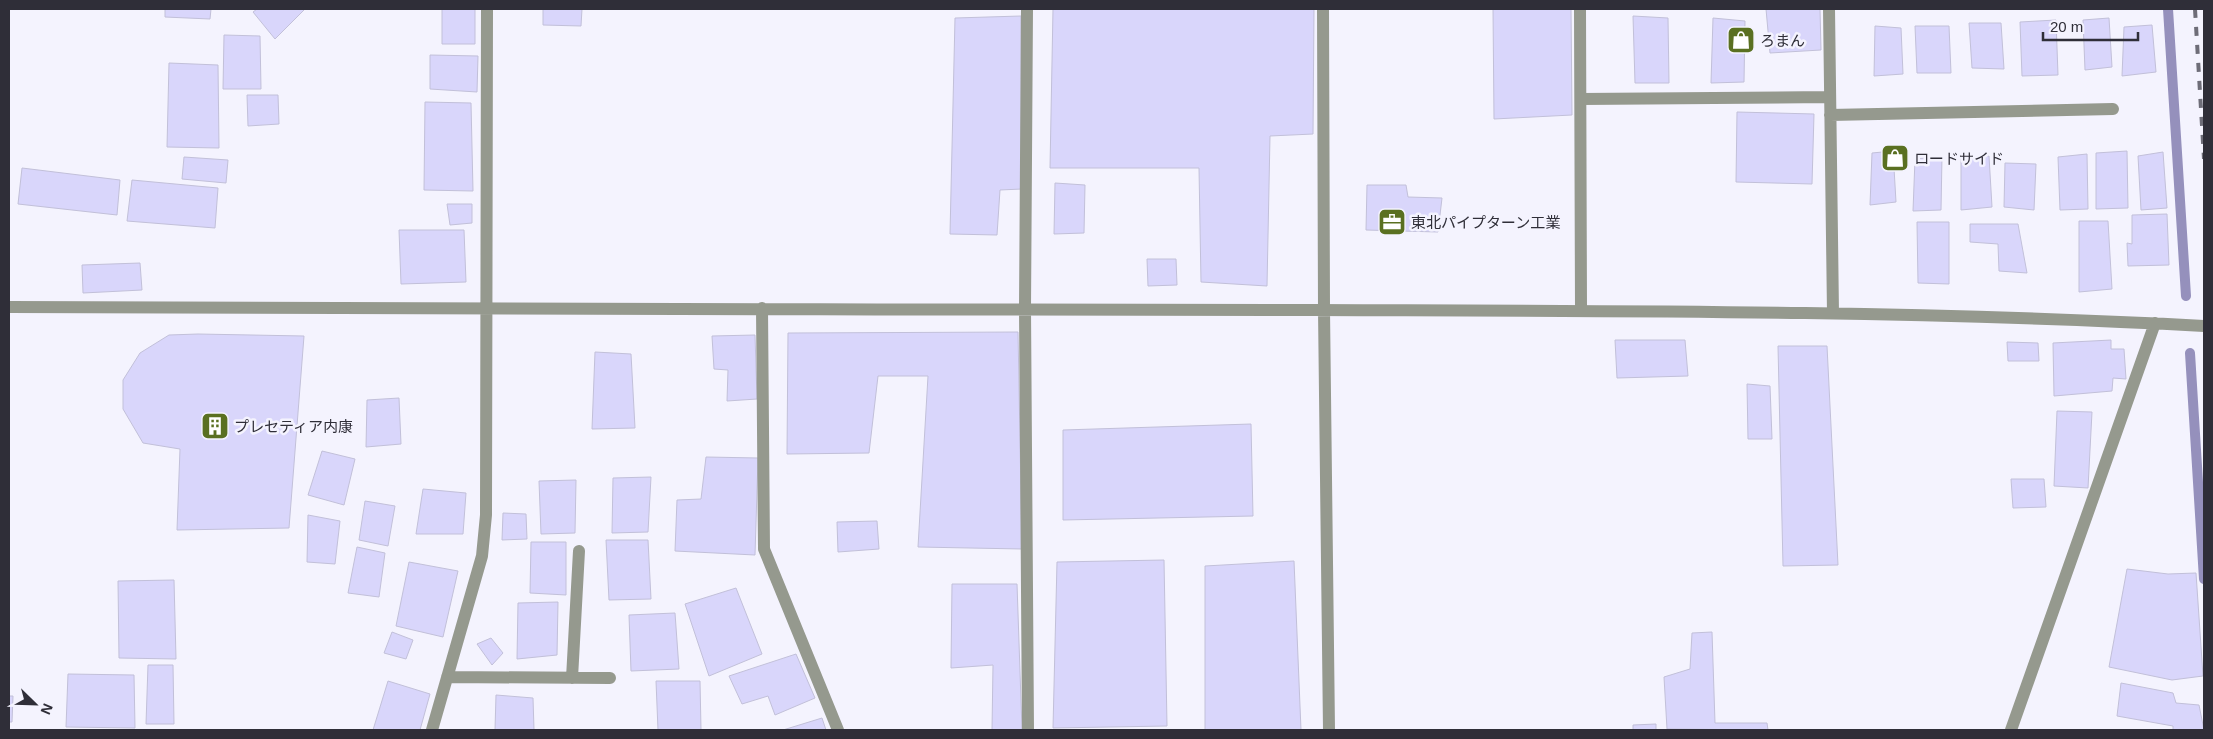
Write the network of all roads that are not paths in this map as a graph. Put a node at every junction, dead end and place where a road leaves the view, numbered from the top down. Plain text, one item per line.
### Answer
1 (487, 9) edge
2 (1027, 9) edge
3 (1323, 9) edge
4 (1580, 9) edge
5 (1829, 9) edge
6 (1830, 97) junction
7 (1580, 99) junction
8 (2113, 109) dead end
9 (1830, 115) junction
10 (9, 307) edge
11 (762, 308) junction
12 (1025, 309) junction
13 (485, 310) junction
14 (1324, 310) junction
15 (1581, 310) junction
16 (1833, 313) junction
17 (2155, 323) junction
18 (2204, 326) edge
19 (579, 551) dead end
20 (447, 677) junction
21 (572, 678) junction
22 (610, 678) dead end
23 (432, 730) edge
24 (838, 730) edge
25 (1028, 730) edge
26 (1330, 730) edge
27 (2011, 730) edge

1 - 13 street
2 - 12 street
3 - 14 street
4 - 7 street
5 - 6 street
6 - 7 street
6 - 9 street
7 - 15 street
8 - 9 street
9 - 16 street
10 - 13 street
11 - 12 street
11 - 13 street
11 - 24 street
12 - 14 street
12 - 25 street
13 - 20 street
14 - 15 street
14 - 26 street
15 - 16 street
16 - 17 street
17 - 18 street
17 - 27 street
19 - 21 street
20 - 21 street
20 - 23 street
21 - 22 street

